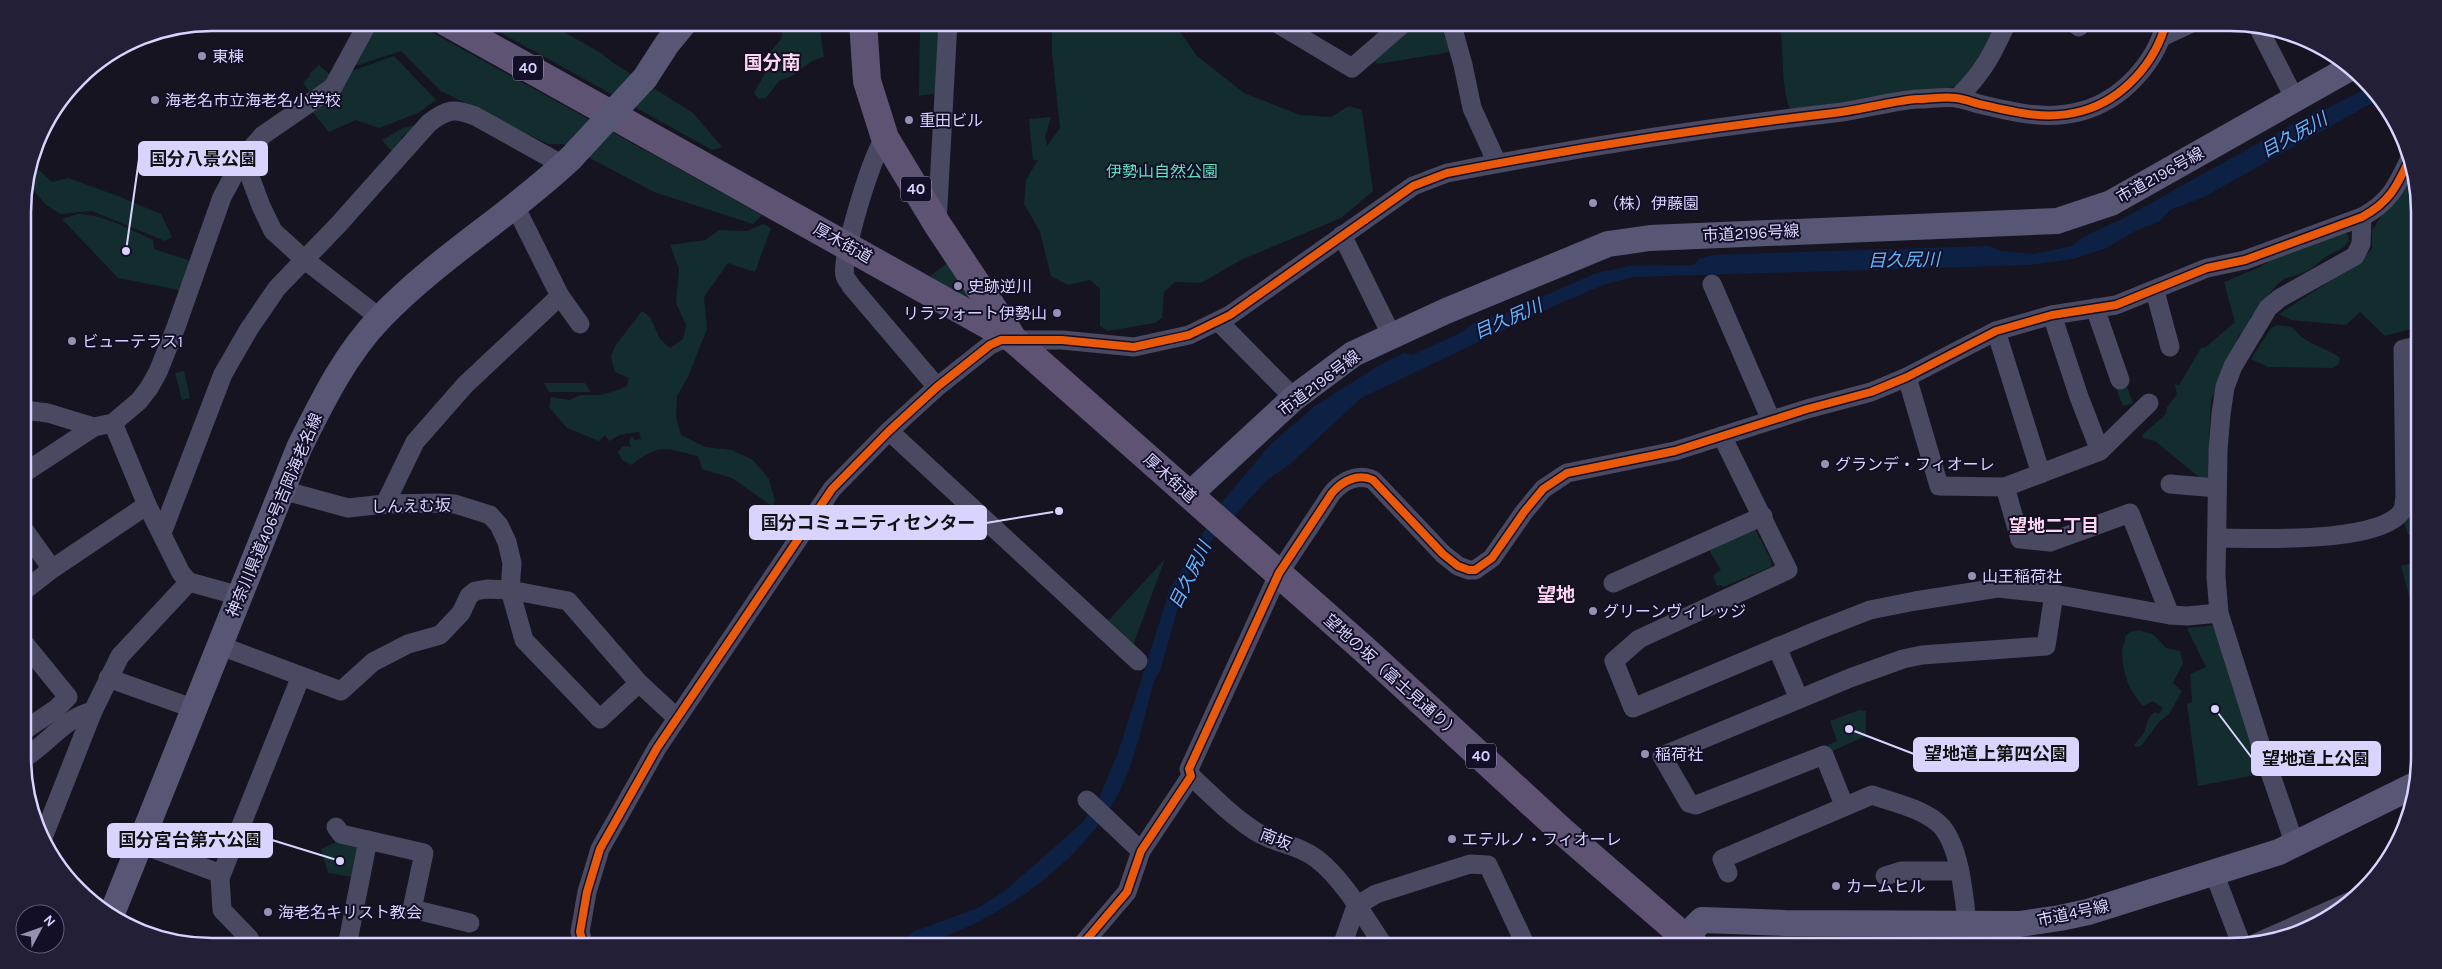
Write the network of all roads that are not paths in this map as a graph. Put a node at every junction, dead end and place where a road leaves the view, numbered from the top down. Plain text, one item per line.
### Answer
1 (363, 31) edge
2 (462, 31) edge
3 (678, 31) edge
4 (863, 31) edge
5 (948, 31) edge
6 (1301, 31) edge
7 (1395, 31) edge
8 (1454, 31) edge
9 (2003, 31) edge
10 (2164, 31) edge
11 (2262, 34) edge
12 (2344, 72) edge
13 (1956, 98) junction
14 (2296, 99) junction
15 (885, 138) junction
16 (243, 158) junction
17 (567, 162) junction
18 (1497, 163) junction
19 (2405, 167) edge
20 (515, 206) junction
21 (2362, 217) junction
22 (937, 224) junction
23 (1342, 236) junction
24 (848, 245) junction
25 (305, 260) junction
26 (1712, 284) dead end
27 (2154, 291) junction
28 (560, 296) junction
29 (2095, 308) junction
30 (2052, 315) junction
31 (380, 318) junction
32 (1218, 321) junction
33 (580, 324) dead end
34 (1996, 331) junction
35 (1000, 334) junction
36 (1392, 336) junction
37 (2170, 347) dead end
38 (2411, 347) edge
39 (1907, 377) junction
40 (2120, 380) dead end
41 (937, 387) junction
42 (1294, 398) junction
43 (2149, 403) dead end
44 (31, 411) edge
45 (1771, 420) junction
46 (113, 423) junction
47 (94, 427) junction
48 (889, 431) junction
49 (1722, 436) junction
50 (2100, 451) junction
51 (31, 468) edge
52 (2040, 474) junction
53 (2170, 484) dead end
54 (2005, 487) junction
55 (2217, 488) junction
56 (282, 490) junction
57 (1198, 503) junction
58 (385, 504) junction
59 (147, 505) junction
60 (1763, 516) junction
61 (162, 533) junction
62 (2217, 538) junction
63 (31, 539) edge
64 (52, 569) junction
65 (1279, 573) junction
66 (189, 582) junction
67 (1613, 583) dead end
68 (31, 585) edge
69 (510, 590) junction
70 (2054, 594) junction
71 (240, 596) junction
72 (2220, 613) junction
73 (2170, 614) junction
74 (221, 646) junction
75 (1777, 647) junction
76 (31, 651) edge
77 (1138, 661) dead end
78 (301, 676) junction
79 (108, 678) junction
80 (639, 683) junction
81 (1799, 699) junction
82 (195, 709) junction
83 (93, 711) junction
84 (677, 718) junction
85 (31, 726) edge
86 (31, 753) edge
87 (1191, 776) junction
88 (2408, 789) edge
89 (1087, 800) dead end
90 (1844, 805) junction
91 (336, 827) dead end
92 (46, 829) edge
93 (368, 840) junction
94 (141, 844) junction
95 (2296, 845) junction
96 (1141, 851) junction
97 (1960, 871) junction
98 (1728, 873) dead end
99 (2214, 873) junction
100 (221, 874) junction
101 (1885, 876) dead end
102 (1356, 906) junction
103 (114, 908) edge
104 (470, 923) dead end
105 (1967, 923) junction
106 (2239, 937) edge
107 (249, 938) edge
108 (350, 938) edge
109 (582, 938) edge
110 (1088, 938) edge
111 (1345, 938) edge
112 (1378, 938) edge
113 (1522, 938) edge
114 (1678, 938) edge
115 (1689, 938) edge

1 - 16 street
2 - 24 main road, 厚木街道 / 40
3 - 17 street, 神奈川県道406号吉岡海老名線, bridge
4 - 15 main road, 40
5 - 22 street
6 - 7 street
8 - 18 street
9 - 13 street
10 - 13 street
11 - 14 street
12 - 14 street, 市道2196号線
13 - 18 street
14 - 36 street, 市道2196号線
15 - 22 main road, 40
15 - 24 street
16 - 25 street
16 - 46 street
17 - 20 street, 神奈川県道406号吉岡海老名線
17 - 25 street
18 - 23 street
19 - 21 street
20 - 28 street
20 - 31 street, 神奈川県道406号吉岡海老名線
21 - 27 street
21 - 55 street
22 - 35 main road, 40
23 - 32 street
23 - 36 street
24 - 35 main road, 厚木街道 / 40
24 - 41 street
25 - 31 street
25 - 61 street
26 - 45 street
27 - 29 street
27 - 37 street
28 - 33 street
28 - 58 street
29 - 30 street
29 - 40 street
30 - 34 street
30 - 50 street
31 - 56 street, 神奈川県道406号吉岡海老名線
32 - 35 street
32 - 42 street
34 - 39 street
34 - 52 street
35 - 41 street
35 - 57 main road, 厚木街道 / 40
36 - 42 street, 市道2196号線
38 - 62 street
39 - 45 street
39 - 54 street
41 - 48 street
42 - 57 street, 市道2196号線
43 - 50 street
44 - 47 street
45 - 49 street
46 - 47 street
46 - 59 street
47 - 51 street
48 - 77 street
48 - 84 street
49 - 60 street
49 - 65 street
50 - 52 street
52 - 54 street
53 - 55 street
54 - 73 street
55 - 62 street
56 - 58 street, しんえむ坂
56 - 71 street, 神奈川県道406号吉岡海老名線
57 - 65 main road, 40
58 - 69 street, しんえむ坂
59 - 61 street
59 - 64 street
60 - 67 street
60 - 75 street
61 - 66 street
62 - 72 street
63 - 64 street
64 - 68 street
65 - 87 street
65 - 114 main road, 望地の坂（富士見通り） / 40
66 - 71 street
66 - 79 street
69 - 78 street
69 - 80 street
69 - 80 street, しんえむ坂
70 - 73 street
70 - 75 street
70 - 81 street
71 - 74 street, 神奈川県道406号吉岡海老名線
72 - 73 street
72 - 95 street
74 - 78 street
74 - 82 street, 神奈川県道406号吉岡海老名線
75 - 81 street
76 - 85 street
78 - 100 street
79 - 82 street
79 - 83 street
80 - 84 street
81 - 90 street
82 - 94 street, 神奈川県道406号吉岡海老名線
83 - 86 street
83 - 92 street
84 - 109 street
87 - 96 street
87 - 102 street, 南坂
88 - 95 street, 市道4号線
89 - 96 street
90 - 97 street
90 - 98 street
91 - 93 street
93 - 104 street
93 - 108 street
94 - 100 street
94 - 103 street, 神奈川県道406号吉岡海老名線
95 - 99 street, 市道4号線
96 - 110 street
97 - 101 street
97 - 105 street
99 - 105 street, 市道4号線
99 - 106 street
100 - 107 street
102 - 111 street
102 - 112 street, 南坂
102 - 113 street
105 - 115 street, 市道4号線

